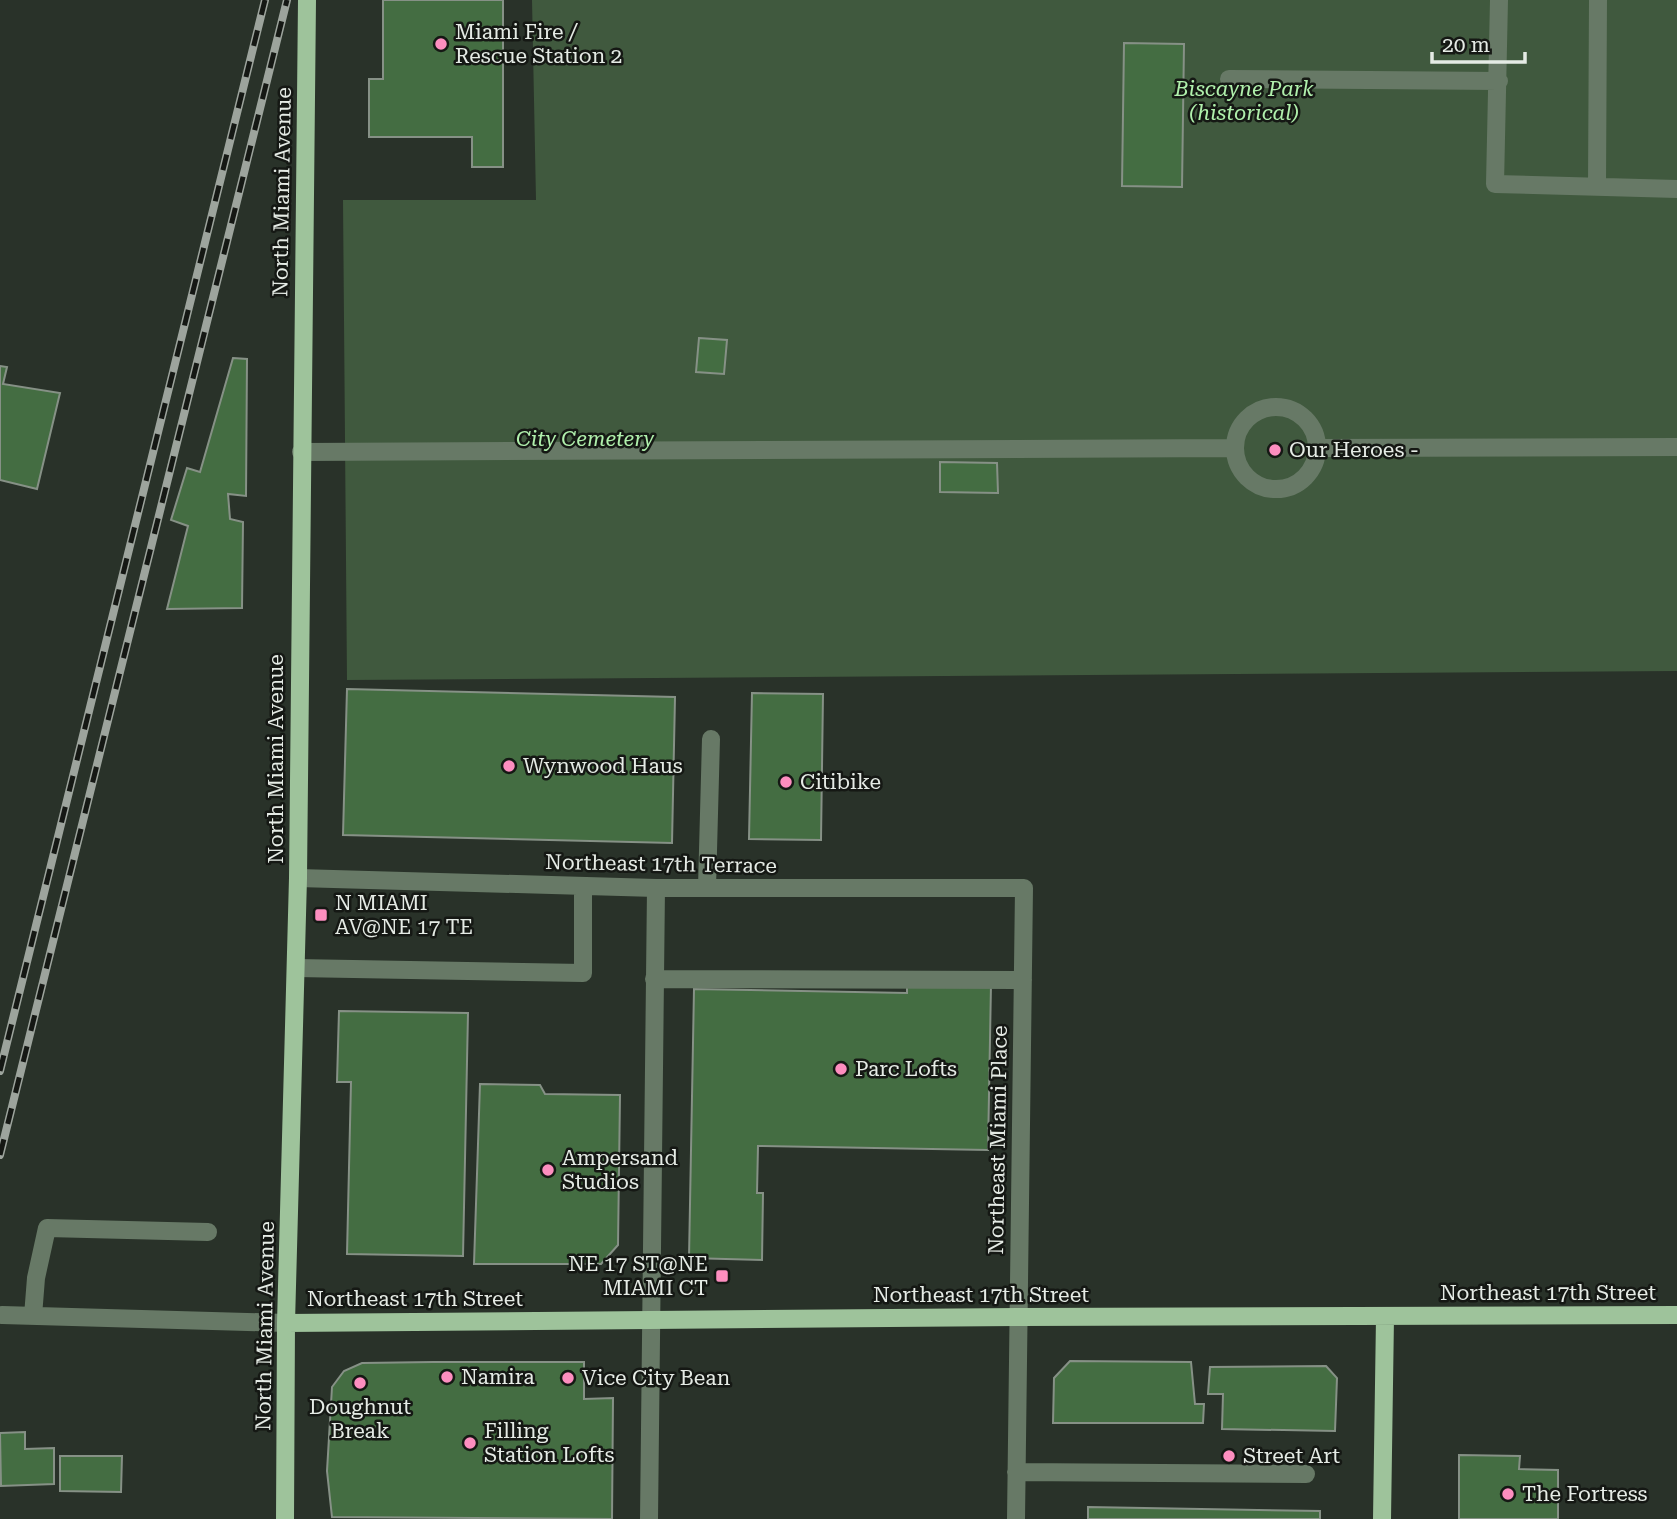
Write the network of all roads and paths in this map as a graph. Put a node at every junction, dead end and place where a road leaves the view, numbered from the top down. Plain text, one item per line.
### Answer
1 (307, 0) edge
2 (1499, 0) edge
3 (1598, 0) edge
4 (1229, 79) dead end
5 (1499, 81) junction
6 (1597, 186) junction
7 (1677, 189) edge
8 (1677, 447) edge
9 (1317, 448) junction
10 (1234, 449) junction
11 (301, 452) junction
12 (712, 739) dead end
13 (298, 878) junction
14 (583, 886) junction
15 (656, 888) junction
16 (707, 888) junction
17 (1024, 888) joint
18 (296, 968) junction
19 (654, 979) junction
20 (1023, 980) junction
21 (208, 1233) dead end
22 (2, 1315) edge
23 (1677, 1315) edge
24 (33, 1316) junction
25 (1018, 1317) junction
26 (1385, 1317) junction
27 (650, 1321) junction
28 (286, 1322) junction
29 (1016, 1472) junction
30 (1306, 1474) dead end
31 (285, 1519) edge
32 (649, 1519) edge
33 (1016, 1519) edge
34 (1382, 1519) edge

1 - 11 main road, North Miami Avenue
2 - 5 street
3 - 6 street
4 - 5 street
5 - 6 street
6 - 7 street
8 - 9 street
9 - 10 street
9 - 10 street
10 - 11 street
11 - 13 main road, North Miami Avenue
12 - 16 street
13 - 14 street, Northeast 17th Terrace
13 - 18 main road, North Miami Avenue
14 - 15 street, Northeast 17th Terrace
14 - 18 street
15 - 16 street, Northeast 17th Terrace
15 - 19 street
16 - 17 street, Northeast 17th Terrace
17 - 20 street, Northeast Miami Place
18 - 28 main road, North Miami Avenue
19 - 20 street
19 - 27 street
20 - 25 street, Northeast Miami Place
21 - 24 street
22 - 24 street
23 - 26 main road, Northeast 17th Street
24 - 28 street
25 - 26 main road, Northeast 17th Street
25 - 27 main road, Northeast 17th Street
25 - 29 street, Northeast Miami Place
26 - 34 main road
27 - 28 main road, Northeast 17th Street
27 - 32 street
28 - 31 main road, North Miami Avenue
29 - 30 street
29 - 33 street, Northeast Miami Place

